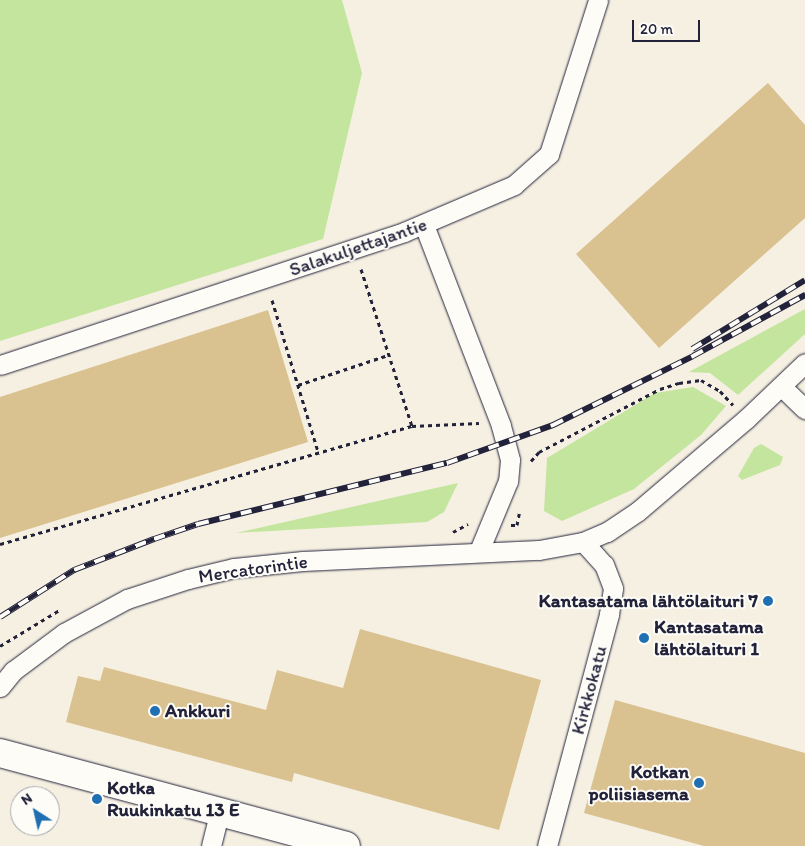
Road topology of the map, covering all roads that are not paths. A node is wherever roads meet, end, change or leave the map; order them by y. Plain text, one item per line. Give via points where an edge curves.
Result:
1 (598, 0) edge
2 (424, 225) junction
3 (805, 363) edge
4 (0, 365) edge
5 (782, 387) junction
6 (805, 409) edge
7 (583, 542) junction
8 (479, 551) junction
9 (0, 687) edge
10 (0, 753) edge
11 (220, 810) junction
12 (211, 846) edge
13 (346, 846) edge
14 (547, 846) edge

1 - 2 street, Salakuljettajantie via 549,154 514,185
2 - 4 street, Salakuljettajantie
2 - 8 street via 507,442 510,460 508,481
3 - 5 street
5 - 6 street
5 - 7 street, Mercatorintie via 638,511 607,532
7 - 8 street, Mercatorintie via 539,550
7 - 14 street, Kirkkokatu via 604,565 613,588 609,614
8 - 9 street, Mercatorintie via 303,561 234,568 188,579 128,599 64,633 13,671
10 - 11 street
11 - 12 street
11 - 13 street

